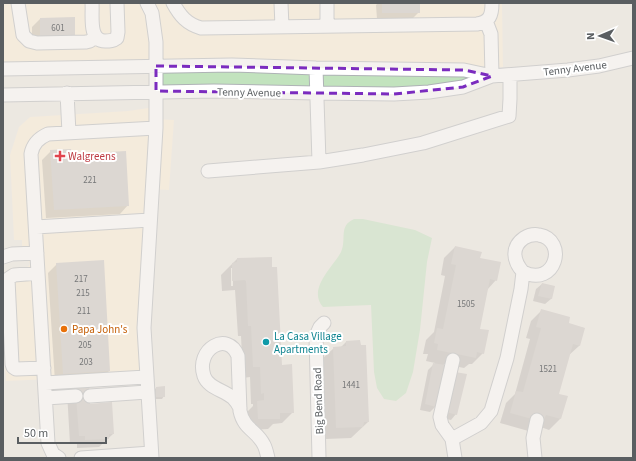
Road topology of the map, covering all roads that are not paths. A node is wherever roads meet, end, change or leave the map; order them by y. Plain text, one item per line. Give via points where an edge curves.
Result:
1 (18, 3) edge
2 (92, 3) edge
3 (117, 3) edge
4 (146, 3) edge
5 (173, 3) edge
6 (281, 3) edge
7 (327, 3) edge
8 (492, 3) edge
9 (486, 21) junction
10 (327, 26) junction
11 (282, 27) junction
12 (95, 37) junction
13 (633, 58) edge
14 (156, 66) junction
15 (316, 68) junction
16 (3, 69) edge
17 (510, 74) junction
18 (492, 76) junction
19 (156, 91) junction
20 (67, 93) junction
21 (316, 93) junction
22 (3, 94) edge
23 (156, 128) junction
24 (69, 133) junction
25 (319, 162) junction
26 (208, 171) dead end
27 (150, 220) junction
28 (36, 227) junction
29 (37, 253) junction
30 (3, 257) edge
31 (523, 272) dead end
32 (38, 273) junction
33 (324, 323) dead end
34 (453, 360) dead end
35 (44, 368) junction
36 (146, 377) junction
37 (45, 383) junction
38 (147, 392) junction
39 (76, 396) dead end
40 (90, 396) dead end
41 (46, 398) junction
42 (240, 408) junction
43 (537, 420) dead end
44 (452, 439) junction
45 (152, 456) edge
46 (59, 458) edge
47 (81, 458) edge
48 (84, 458) edge
49 (268, 458) edge
50 (320, 458) edge
51 (455, 458) edge
52 (535, 458) edge

1 - 12 street via 23,35 29,41 86,42
2 - 12 street
3 - 12 street via 117,38 113,41 103,41
4 - 14 street via 152,13 155,28
5 - 11 street via 186,21 201,28
6 - 11 street
7 - 10 street
8 - 9 street via 491,15
9 - 10 street via 473,24
9 - 18 street via 491,34
10 - 11 street
13 - 17 street, Tenny Avenue via 568,70
14 - 15 street, Tenny Avenue via 240,65
14 - 16 street, Tenny Avenue
14 - 19 street
15 - 18 street, Tenny Avenue via 464,70
15 - 21 street
17 - 18 street, Tenny Avenue
17 - 25 street via 509,116 423,143
18 - 21 street, Tenny Avenue via 463,87 429,92
19 - 20 street, Tenny Avenue
19 - 21 street, Tenny Avenue
19 - 23 street
20 - 22 street, Tenny Avenue
20 - 24 street
21 - 25 street
23 - 24 street
23 - 27 street
24 - 28 street via 41,137 32,149
25 - 26 street
27 - 28 street
27 - 36 street via 144,328
28 - 29 street
29 - 30 street
29 - 32 street
31 - 44 street via 506,358 491,411 481,423
32 - 35 street
32 - 35 street via 14,275 8,279 12,364 16,369
33 - 50 street, Big Bend Road via 316,336
34 - 44 street via 440,417 442,425
35 - 37 street
36 - 37 street
36 - 38 street
37 - 41 street
38 - 40 street
38 - 45 street
39 - 41 street
41 - 46 street via 48,443 53,454
42 - 42 street via 238,356 233,348 227,345 211,346 205,355 204,375 209,383 233,398
42 - 49 street via 242,420 262,442
43 - 52 street via 533,438
44 - 51 street
45 - 48 street
47 - 48 street

